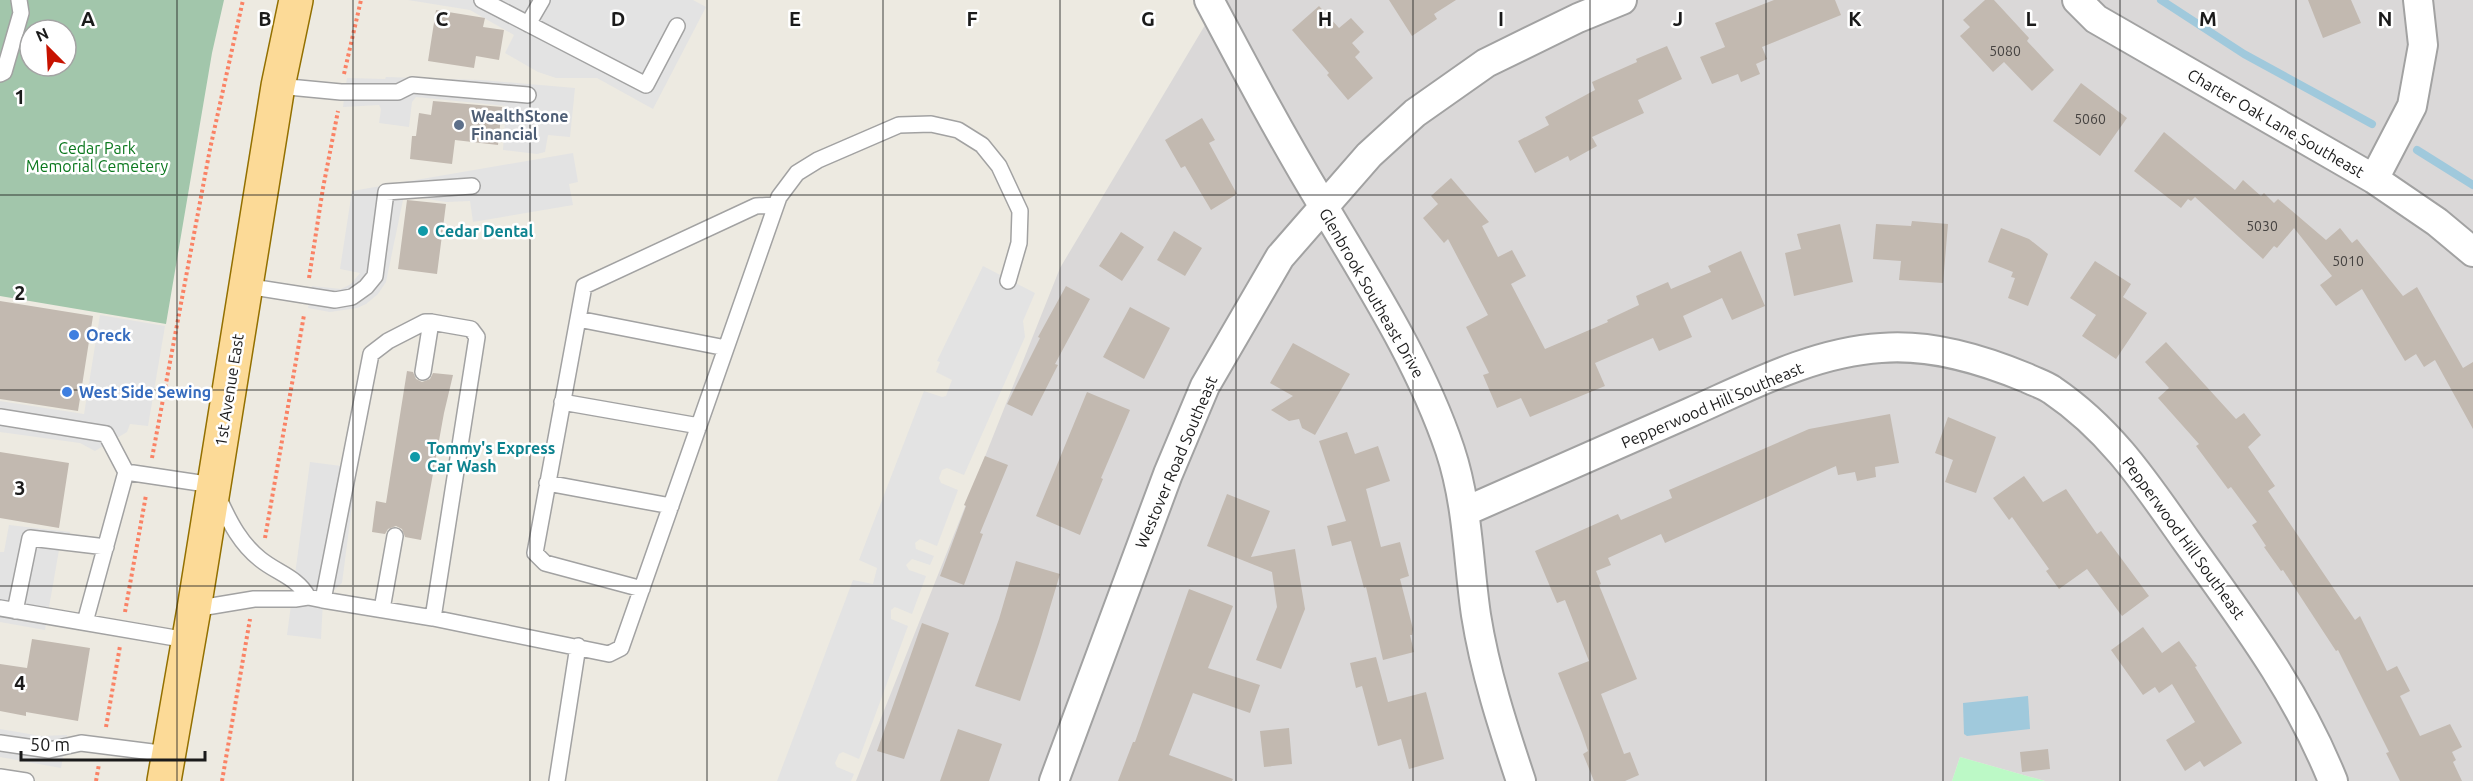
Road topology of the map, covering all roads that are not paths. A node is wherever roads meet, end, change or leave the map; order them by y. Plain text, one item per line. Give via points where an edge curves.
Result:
1 (19, 0) edge
2 (296, 0) edge
3 (483, 0) edge
4 (542, 0) edge
5 (1209, 0) edge
6 (1622, 0) edge
7 (2077, 0) edge
8 (2418, 0) edge
9 (528, 24) junction
10 (677, 26) dead end
11 (0, 74) edge
12 (278, 86) junction
13 (528, 95) dead end
14 (2374, 179) junction
15 (472, 186) dead end
16 (776, 205) junction
17 (1323, 206) junction
18 (2473, 252) edge
19 (1008, 281) dead end
20 (246, 286) junction
21 (578, 319) junction
22 (431, 322) junction
23 (726, 348) junction
24 (423, 372) dead end
25 (562, 402) junction
26 (0, 417) edge
27 (699, 426) junction
28 (126, 472) junction
29 (547, 483) junction
30 (212, 491) junction
31 (671, 506) junction
32 (1466, 510) junction
33 (395, 536) dead end
34 (106, 547) junction
35 (642, 589) junction
36 (316, 598) junction
37 (382, 609) junction
38 (8, 610) edge
39 (433, 618) junction
40 (85, 622) junction
41 (191, 624) junction
42 (578, 646) junction
43 (0, 743) edge
44 (166, 768) edge
45 (0, 777) edge
46 (26, 781) edge
47 (557, 781) edge
48 (1054, 781) edge
49 (1521, 781) edge
50 (2333, 781) edge

1 - 11 lane via 21,13 4,72
2 - 12 main road, 1st Avenue East
3 - 9 lane
4 - 9 lane
5 - 17 street, Glenbrook Southeast Drive
6 - 17 street, Westover Road Southeast via 1486,63 1415,113
7 - 14 street, Charter Oak Lane Southeast via 2097,19
8 - 14 street via 2422,45 2412,106
9 - 10 lane via 646,85
12 - 13 lane via 398,92 412,85
12 - 20 main road, 1st Avenue East
14 - 18 street, Charter Oak Lane Southeast
15 - 20 lane via 386,192 375,276 352,297 334,300
16 - 19 lane via 796,173 899,125 931,124 958,130 982,146 999,166 1020,211 1019,243
16 - 21 lane via 756,206 584,286
16 - 23 lane
17 - 32 street, Glenbrook Southeast Drive via 1398,332 1427,390 1451,451
17 - 48 street, Westover Road Southeast via 1280,257 1205,386 1167,474
20 - 30 main road, 1st Avenue East
21 - 23 lane
21 - 25 lane
22 - 24 lane
22 - 36 lane via 388,341 371,354
22 - 39 lane via 471,329 477,337
23 - 27 lane
25 - 27 lane
25 - 29 lane
26 - 28 lane via 106,434
27 - 31 lane
28 - 30 lane
28 - 34 lane
29 - 31 lane
29 - 35 lane via 535,553 544,563
30 - 36 lane via 233,528 261,560
30 - 41 main road, 1st Avenue East
31 - 35 lane
32 - 49 street, Glenbrook Southeast Drive via 1476,615 1493,693
32 - 50 street, Pepperwood Hill Southeast via 1776,375 1832,357 1881,348 1946,351 1998,366 2050,388 2088,418 2130,460 2291,692 2317,740
33 - 37 lane
34 - 38 lane via 30,538
34 - 40 lane
35 - 42 lane via 621,648 609,654
36 - 37 lane
36 - 41 lane via 254,599
37 - 39 lane
38 - 40 lane
39 - 42 lane
40 - 41 lane via 123,628
41 - 44 main road, 1st Avenue East
42 - 47 lane
43 - 44 lane via 49,750 81,743 102,746
45 - 46 lane

